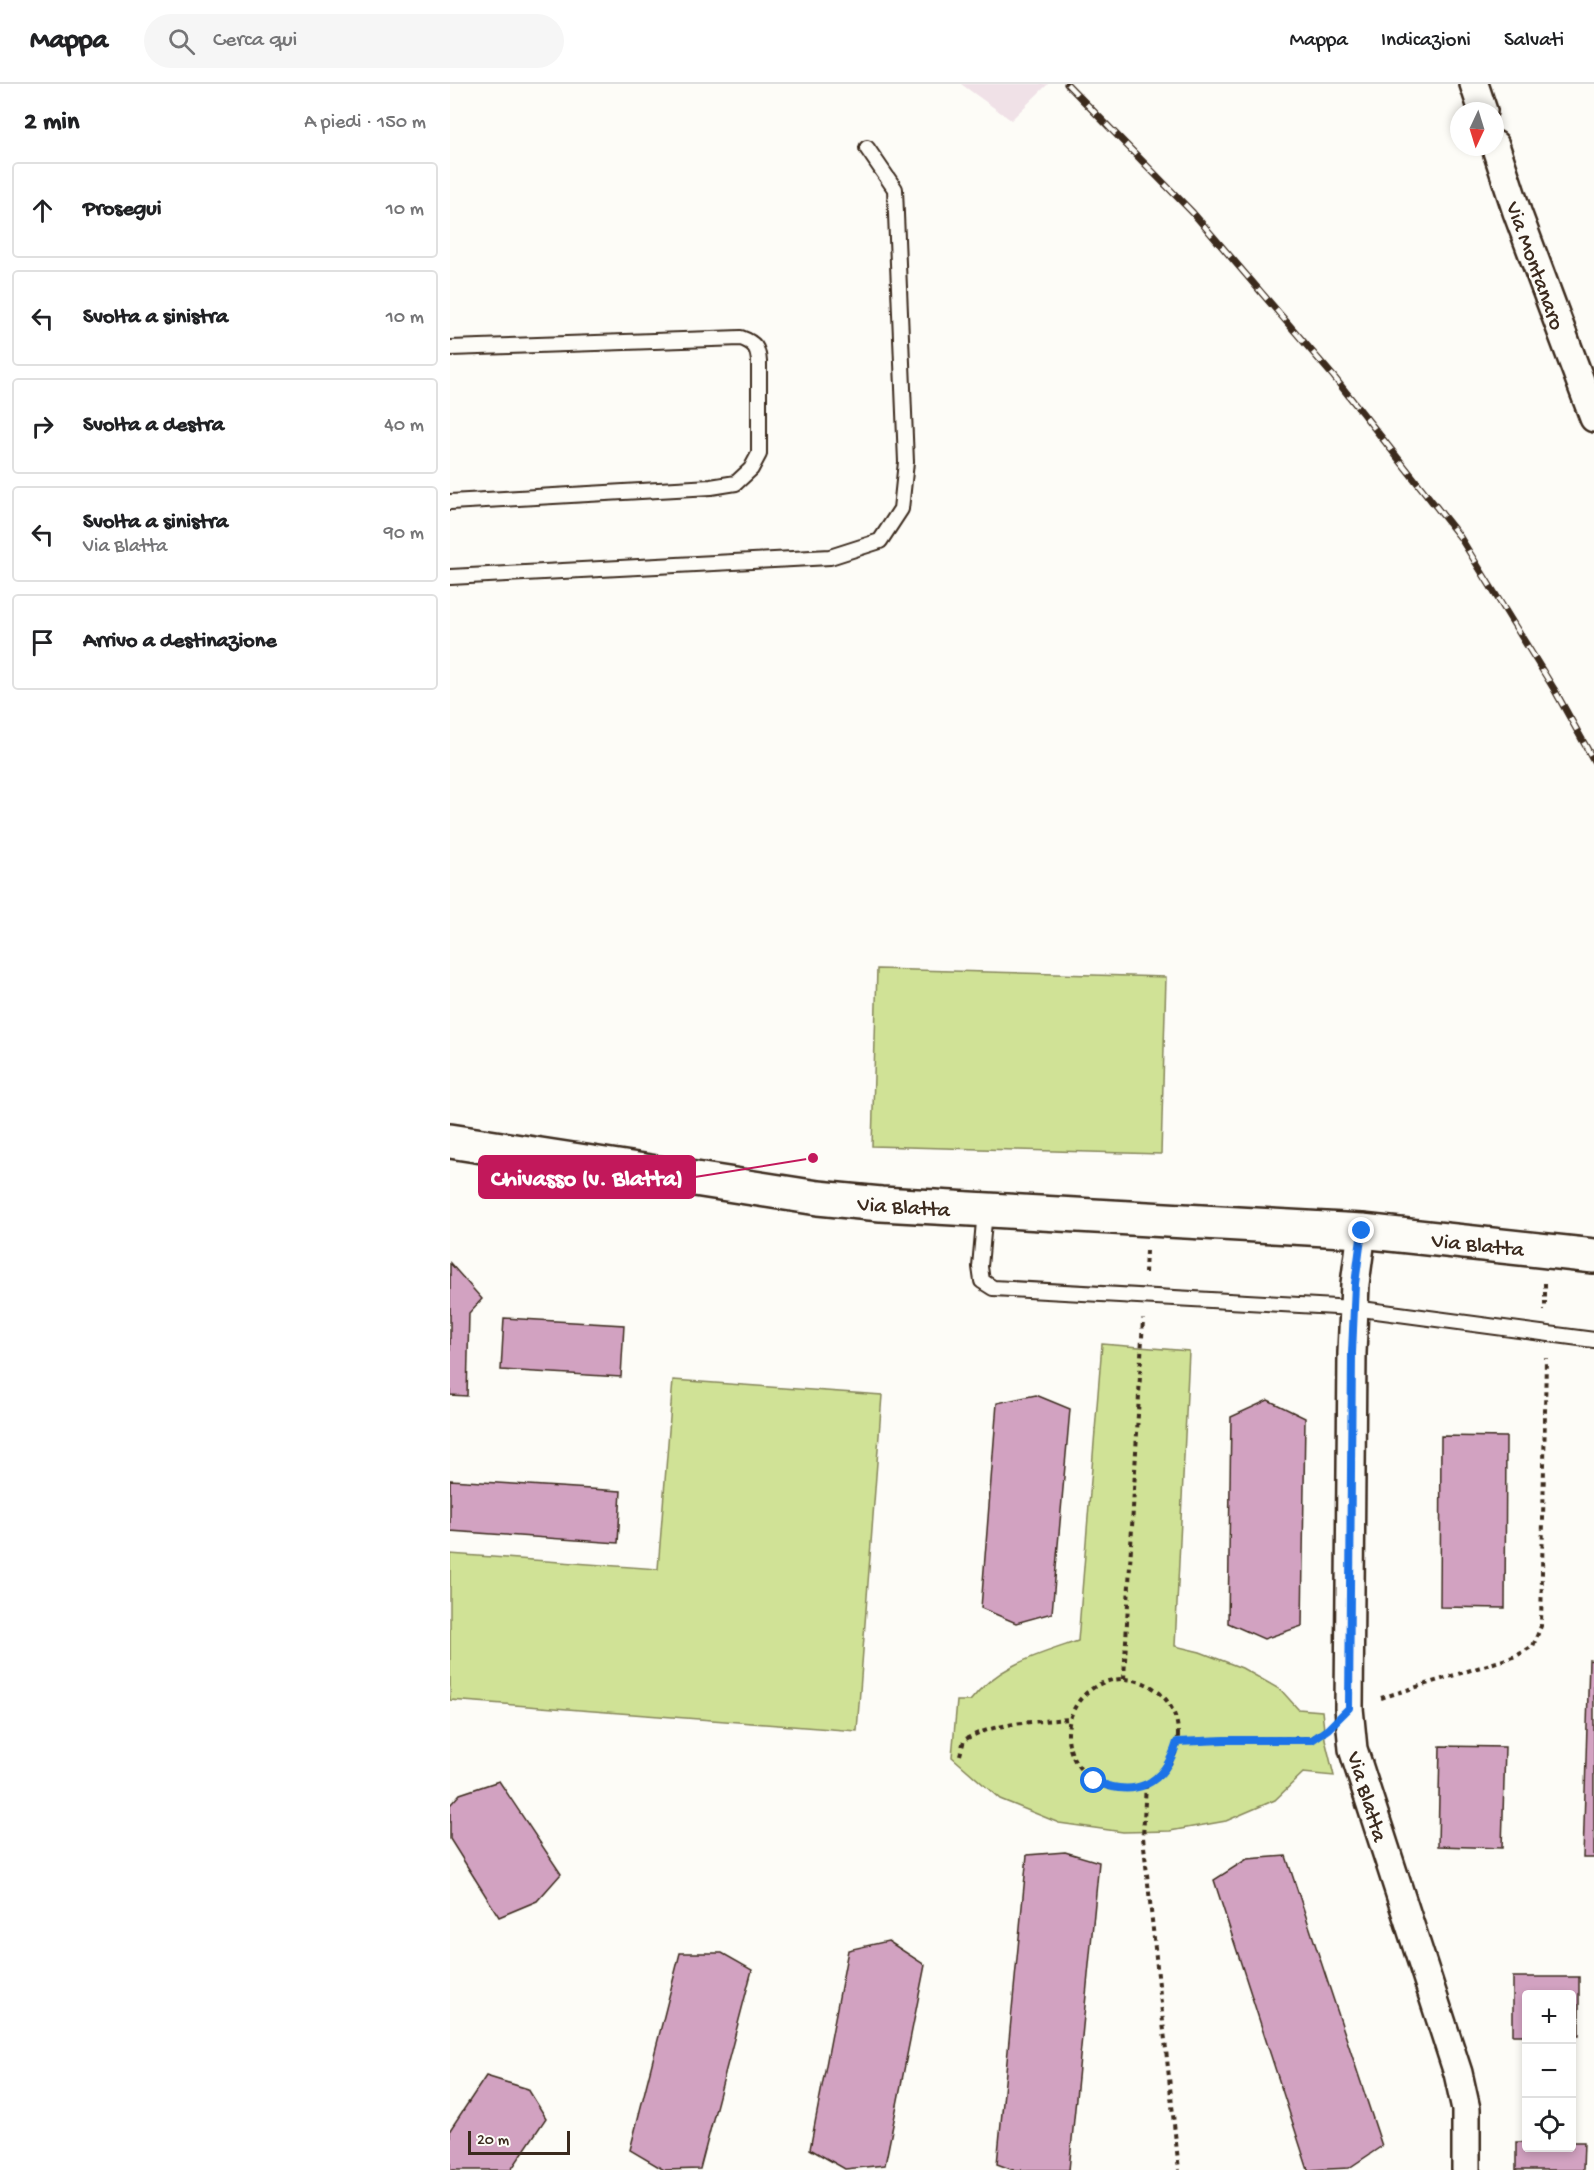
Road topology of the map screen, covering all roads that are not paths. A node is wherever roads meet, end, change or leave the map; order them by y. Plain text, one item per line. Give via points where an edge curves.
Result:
1 (1474, 84) edge
2 (1481, 102) edge
3 (867, 148) dead end
4 (1499, 156) edge
5 (450, 348) edge
6 (1594, 418) edge
7 (450, 502) edge
8 (450, 577) edge
9 (450, 1141) edge
10 (985, 1210) junction
11 (1362, 1231) junction
12 (1594, 1256) edge
13 (1354, 1308) junction
14 (1594, 1340) edge
15 (1466, 2170) edge

1 - 2 street
3 - 8 lane via 895,189 906,462 902,509 880,541 830,557
4 - 6 street, Via Montanaro
5 - 7 lane via 741,338 758,349 759,362 759,454 752,469 736,483
9 - 10 street, Via Blatta via 818,1198
10 - 11 street, Via Blatta
10 - 13 lane via 980,1267 982,1281 993,1288
11 - 12 street, Via Blatta
11 - 13 street, Via Blatta
13 - 14 lane
13 - 15 street, Via Blatta via 1349,1708 1353,1749 1458,2073 1466,2109

